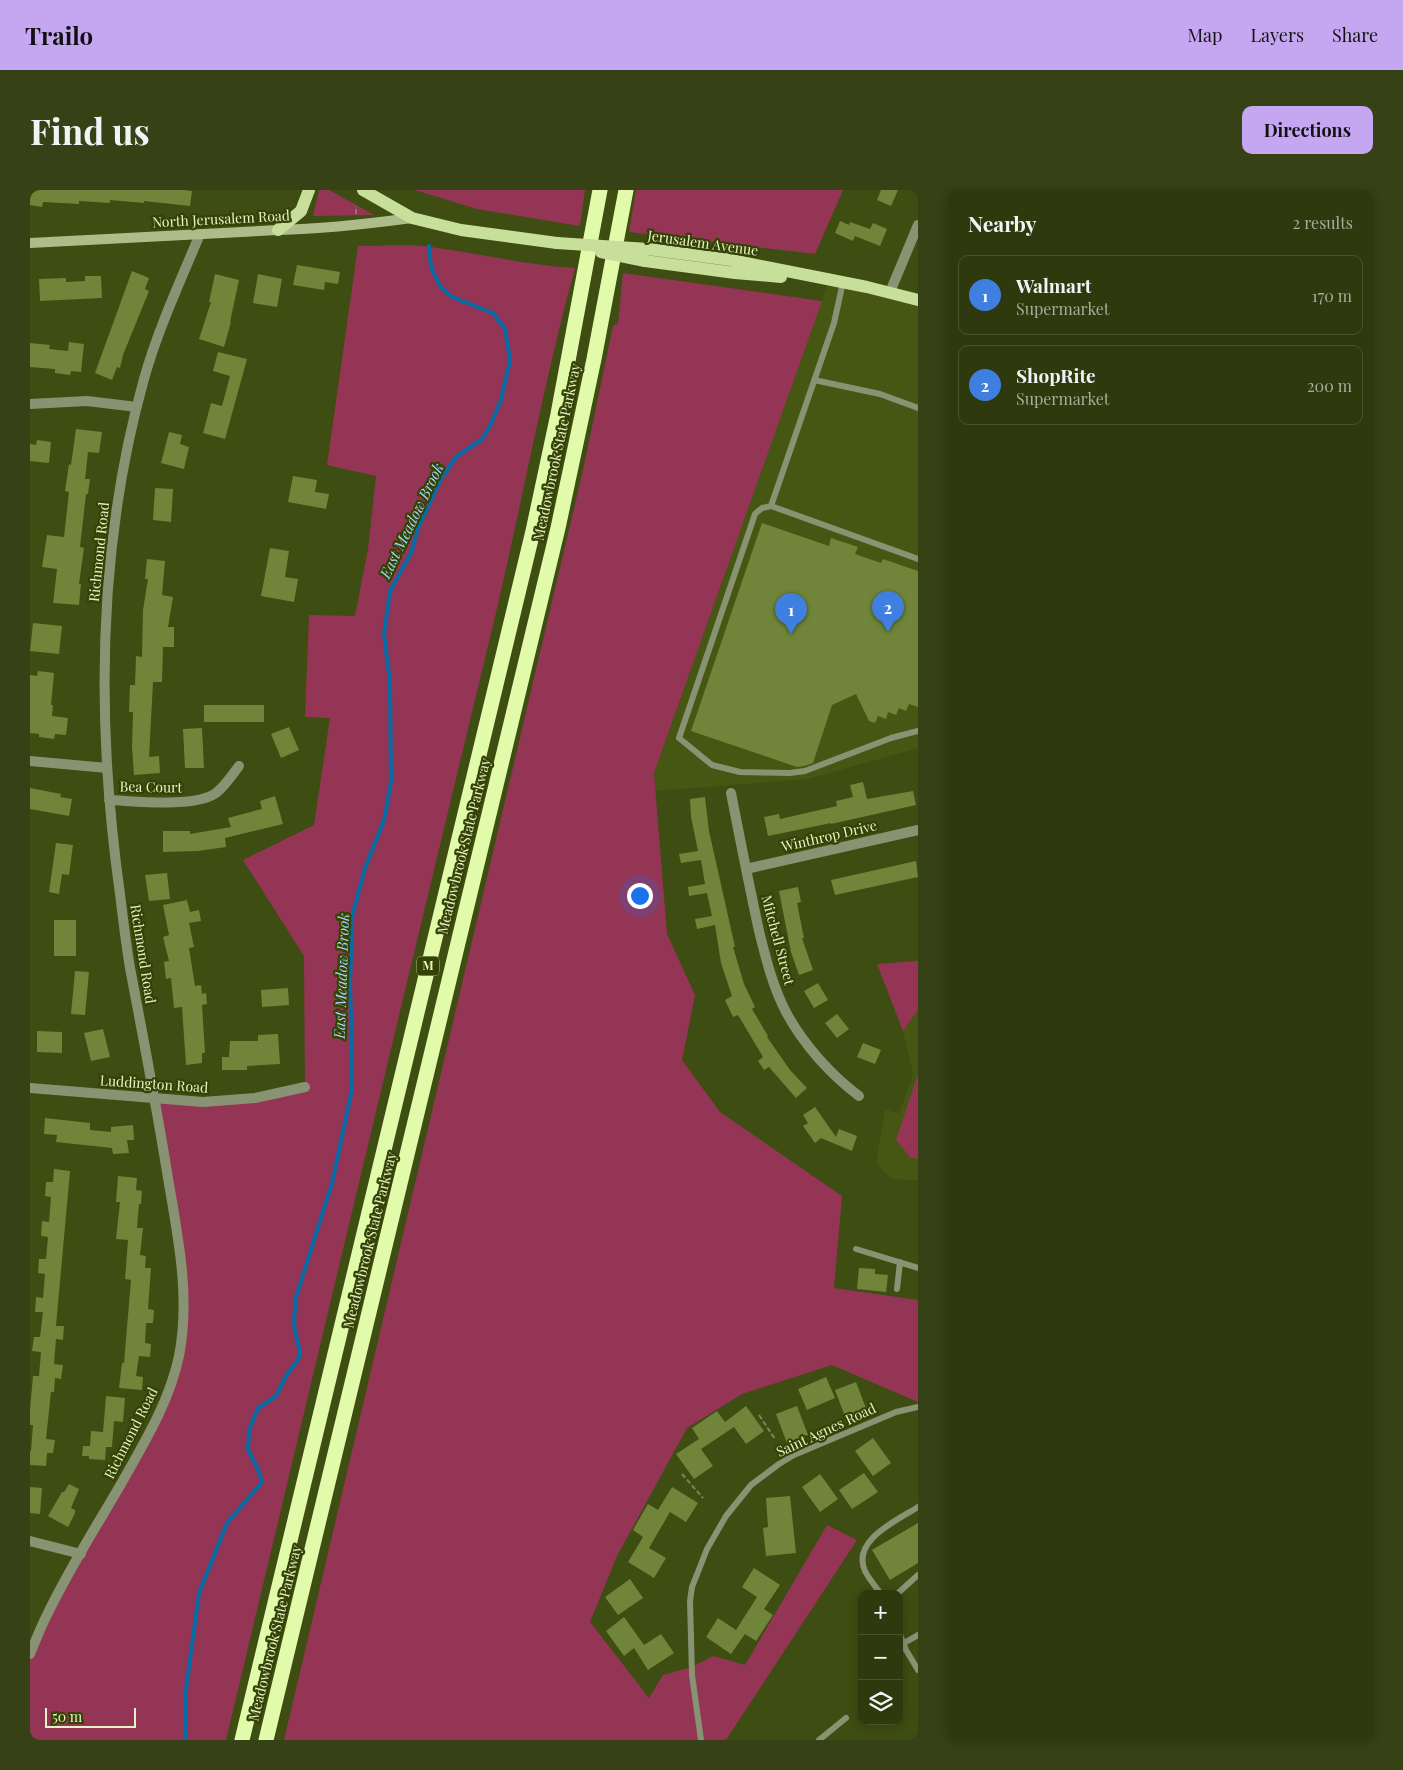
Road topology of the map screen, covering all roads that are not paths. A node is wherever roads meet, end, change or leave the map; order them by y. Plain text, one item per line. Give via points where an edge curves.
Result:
1 (309, 190) edge
2 (363, 190) edge
3 (600, 190) edge
4 (626, 190) edge
5 (412, 218) junction
6 (918, 225) edge
7 (278, 230) junction
8 (200, 234) junction
9 (30, 243) edge
10 (843, 282) junction
11 (890, 292) junction
12 (918, 300) edge
13 (814, 380) junction
14 (30, 404) edge
15 (137, 407) junction
16 (918, 408) edge
17 (771, 506) junction
18 (918, 559) edge
19 (918, 731) edge
20 (30, 761) edge
21 (239, 766) dead end
22 (107, 768) junction
23 (731, 793) dead end
24 (109, 800) junction
25 (918, 830) edge
26 (746, 869) junction
27 (305, 1087) dead end
28 (30, 1088) edge
29 (859, 1096) dead end
30 (155, 1099) junction
31 (856, 1250) dead end
32 (900, 1262) junction
33 (918, 1268) edge
34 (897, 1289) dead end
35 (918, 1407) edge
36 (918, 1507) edge
37 (30, 1541) edge
38 (80, 1554) junction
39 (918, 1576) edge
40 (877, 1590) edge
41 (902, 1590) edge
42 (900, 1635) edge
43 (918, 1635) edge
44 (904, 1643) junction
45 (30, 1654) edge
46 (918, 1670) edge
47 (846, 1718) dead end
48 (242, 1740) edge
49 (266, 1740) edge
50 (701, 1740) edge
51 (819, 1740) edge

1 - 7 main road via 301,211
2 - 5 main road, Jerusalem Avenue
3 - 48 highway, Meadowbrook State Parkway / M via 558,414 532,531
4 - 49 highway, Meadowbrook State Parkway / M via 558,528
5 - 7 main road, North Jerusalem Road via 357,226
5 - 10 main road, Jerusalem Avenue, bridge via 461,230 646,255 731,260
6 - 11 street
7 - 8 main road, North Jerusalem Road
8 - 9 main road, North Jerusalem Road
8 - 15 street, Richmond Road via 161,328
10 - 11 main road, Jerusalem Avenue
10 - 13 lane via 834,323
11 - 12 main road, Jerusalem Avenue
13 - 16 lane via 880,394
13 - 17 lane
14 - 15 street via 87,401
15 - 22 street, Richmond Road via 113,533 106,605 103,697
17 - 18 lane
17 - 19 lane via 755,514 679,738 712,766 740,772 790,773 805,771 890,738
20 - 22 street
21 - 24 street, Bea Court via 214,795 198,800
22 - 24 street, Richmond Road
23 - 26 street, Mitchell Street
24 - 30 street, Richmond Road via 128,958
25 - 26 street, Winthrop Drive
26 - 29 street, Mitchell Street via 768,966 787,1014 813,1051
27 - 30 street, Luddington Road via 255,1098 203,1102
28 - 30 street, Luddington Road
30 - 38 street, Richmond Road via 183,1266 184,1310 179,1355 169,1392 154,1425
31 - 32 lane
32 - 33 lane
32 - 34 lane
35 - 50 lane, Saint Agnes Road via 896,1412 794,1455 751,1485 726,1516 707,1549 690,1601 692,1675
36 - 40 lane via 870,1538 864,1549 864,1570
37 - 38 street
38 - 45 street, Richmond Road via 48,1612
39 - 41 lane
42 - 44 lane
43 - 44 lane
44 - 46 lane
47 - 51 lane

